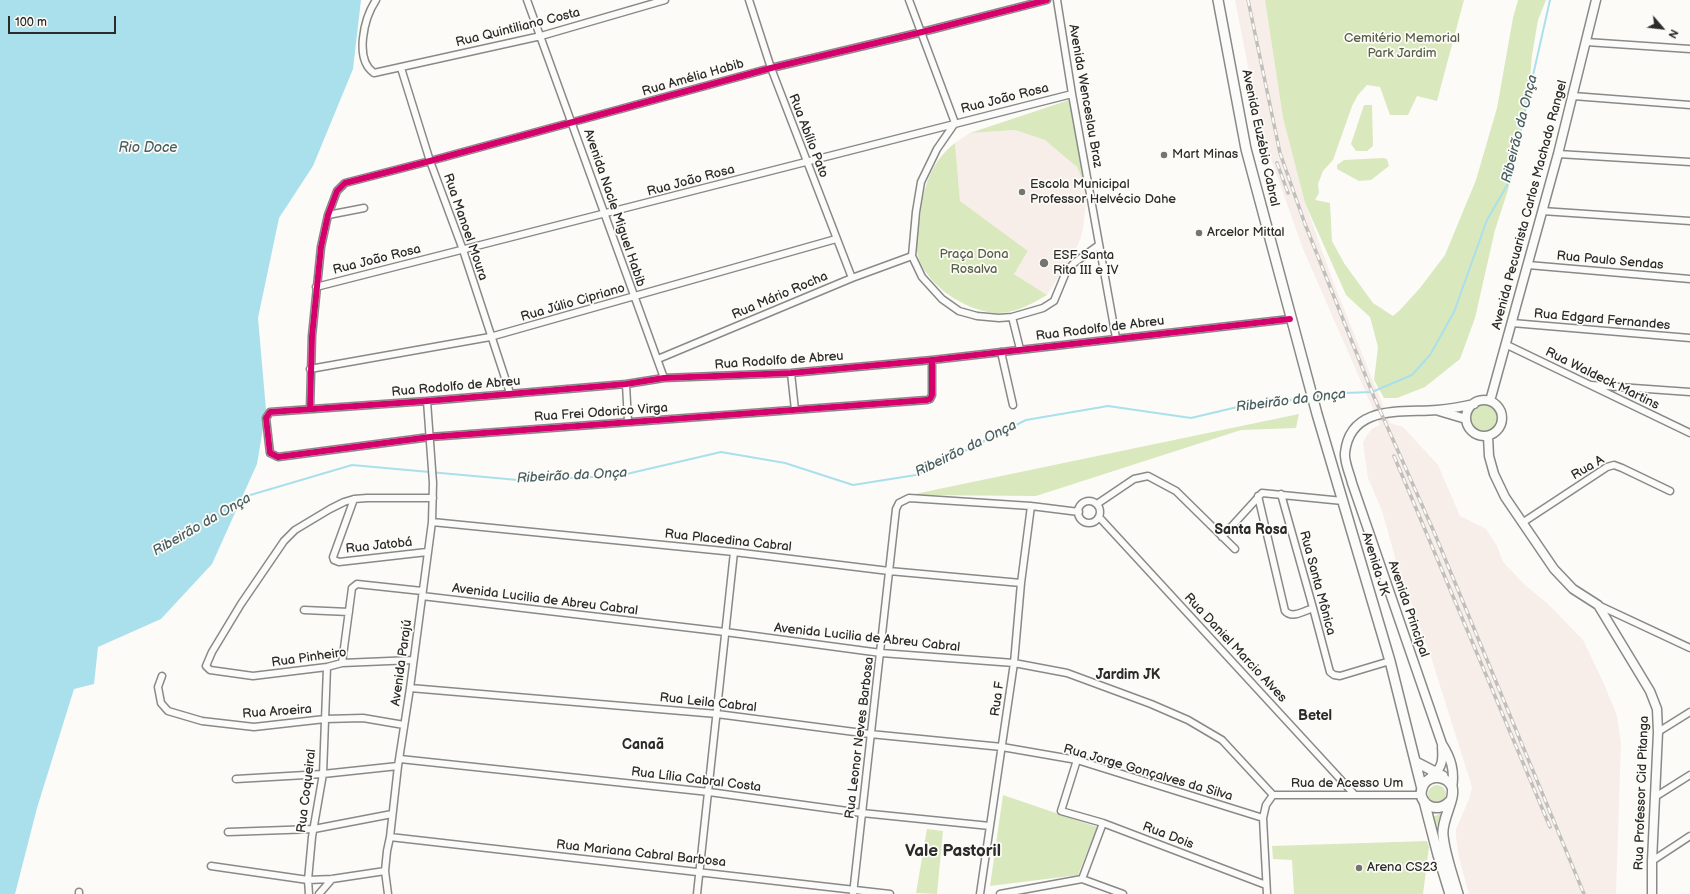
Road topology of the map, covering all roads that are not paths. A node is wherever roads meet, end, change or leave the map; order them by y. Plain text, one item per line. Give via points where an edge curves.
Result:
1 (376, 0) edge
2 (527, 0) edge
3 (665, 0) edge
4 (749, 0) edge
5 (909, 0) edge
6 (1048, 0) edge
7 (1057, 0) edge
8 (1218, 0) edge
9 (1596, 0) edge
10 (922, 32) junction
11 (541, 36) junction
12 (1586, 42) junction
13 (1690, 49) edge
14 (401, 68) junction
15 (771, 68) junction
16 (1072, 94) junction
17 (1573, 96) junction
18 (1690, 106) edge
19 (572, 123) junction
20 (955, 123) junction
21 (1558, 154) junction
22 (430, 161) junction
23 (806, 162) junction
24 (1690, 162) edge
25 (364, 208) dead end
26 (1542, 211) junction
27 (605, 214) junction
28 (328, 215) junction
29 (1690, 221) edge
30 (836, 239) junction
31 (1099, 245) junction
32 (463, 250) junction
33 (912, 256) junction
34 (1528, 265) junction
35 (852, 278) junction
36 (1690, 279) edge
37 (316, 287) junction
38 (634, 297) junction
39 (1012, 316) junction
40 (1290, 319) junction
41 (1512, 324) junction
42 (490, 337) junction
43 (1116, 338) junction
44 (1690, 338) edge
45 (1505, 344) junction
46 (1020, 350) junction
47 (1001, 352) junction
48 (658, 359) junction
49 (932, 360) junction
50 (310, 369) junction
51 (791, 373) junction
52 (1306, 374) joint
53 (664, 378) junction
54 (626, 384) junction
55 (1587, 385) junction
56 (1690, 392) edge
57 (510, 393) junction
58 (427, 401) junction
59 (1490, 401) junction
60 (1474, 404) junction
61 (1013, 405) dead end
62 (310, 409) junction
63 (795, 410) junction
64 (1436, 410) junction
65 (1466, 419) junction
66 (628, 422) junction
67 (1690, 434) edge
68 (1488, 436) junction
69 (430, 437) junction
70 (274, 455) joint
71 (1670, 491) dead end
72 (1281, 494) junction
73 (1258, 496) junction
74 (433, 498) junction
75 (354, 500) junction
76 (1343, 501) junction
77 (1097, 504) junction
78 (1031, 506) junction
79 (1079, 512) junction
80 (1099, 517) junction
81 (432, 522) junction
82 (1522, 523) junction
83 (1222, 536) junction
84 (1235, 549) dead end
85 (427, 552) junction
86 (734, 552) junction
87 (889, 571) junction
88 (1021, 583) junction
89 (422, 594) junction
90 (1598, 605) junction
91 (1314, 608) junction
92 (304, 610) dead end
93 (349, 612) junction
94 (725, 632) junction
95 (1690, 648) edge
96 (881, 653) junction
97 (414, 660) junction
98 (1390, 661) junction
99 (342, 663) junction
100 (1014, 663) junction
101 (327, 667) junction
102 (162, 676) dead end
103 (410, 688) junction
104 (1690, 712) edge
105 (717, 714) junction
106 (325, 719) junction
107 (404, 725) junction
108 (1658, 732) junction
109 (870, 734) junction
110 (1442, 744) junction
111 (1002, 747) junction
112 (400, 759) junction
113 (1077, 760) junction
114 (1416, 762) junction
115 (398, 766) junction
116 (1436, 772) junction
117 (323, 774) junction
118 (1690, 775) edge
119 (236, 779) dead end
120 (1427, 781) junction
121 (1449, 784) junction
122 (709, 792) junction
123 (1354, 794) junction
124 (1273, 795) junction
125 (1423, 795) junction
126 (1655, 797) junction
127 (1450, 801) junction
128 (862, 813) junction
129 (392, 814) junction
130 (1263, 818) junction
131 (1103, 823) junction
132 (990, 826) junction
133 (314, 829) junction
134 (228, 832) dead end
135 (1690, 836) edge
136 (390, 837) junction
137 (1652, 860) junction
138 (210, 866) dead end
139 (385, 871) junction
140 (699, 871) junction
141 (332, 879) junction
142 (1082, 879) junction
143 (308, 880) junction
144 (1266, 885) junction
145 (854, 892) edge
146 (309, 894) edge
147 (319, 894) edge
148 (388, 894) edge
149 (697, 894) edge
150 (890, 894) edge
151 (980, 894) edge
152 (1000, 894) edge
153 (1123, 894) edge
154 (1267, 894) edge
155 (1450, 894) edge
156 (1458, 894) edge
157 (1652, 894) edge

1 - 14 street, Rua Quintiliano Costa via 362,40 364,57 369,69 374,73
2 - 11 street, Avenida Nacle Miguel Habib
3 - 11 street, Rua Quintiliano Costa
4 - 15 street, Rua Abílio Pato
5 - 10 street
6 - 10 street, Rua Amélia Habib
7 - 16 street, Avenida Wenceslau Braz
8 - 40 main road, Avenida Euzébio Cabral via 1246,149
9 - 12 street, Avenida Pecuarista Carlos Machado Rangel
10 - 15 street, Rua Amélia Habib
10 - 20 street
11 - 14 street, Rua Quintiliano Costa
11 - 19 street, Avenida Nacle Miguel Habib
12 - 13 street
12 - 17 street, Avenida Pecuarista Carlos Machado Rangel
14 - 22 street, Rua Manoel Moura
15 - 19 street, Rua Amélia Habib
15 - 23 street, Rua Abílio Pato
16 - 20 street, Rua João Rosa
16 - 31 street, Avenida Wenceslau Braz
17 - 18 street
17 - 21 street, Avenida Pecuarista Carlos Machado Rangel
19 - 22 street, Rua Amélia Habib
19 - 27 street, Avenida Nacle Miguel Habib
20 - 23 street, Rua João Rosa
20 - 33 street via 938,149 922,182
21 - 24 street
21 - 26 street, Avenida Pecuarista Carlos Machado Rangel
22 - 28 street, Rua Amélia Habib via 345,183 337,191
22 - 32 street, Rua Manoel Moura
23 - 27 street, Rua João Rosa
23 - 30 street, Rua Abílio Pato
25 - 28 street
26 - 29 street
26 - 34 street, Avenida Pecuarista Carlos Machado Rangel
27 - 32 street, Rua João Rosa
27 - 38 street, Avenida Nacle Miguel Habib
28 - 37 street
30 - 35 street, Rua Abílio Pato
30 - 38 street, Rua Júlio Cipriano
31 - 39 street via 1066,272 1054,301 1043,308
31 - 43 street, Avenida Wenceslau Braz
32 - 37 street, Rua João Rosa
32 - 42 street, Rua Manoel Moura
33 - 35 street, Rua Mário Rocha
33 - 39 street via 922,277 942,299 959,311 999,318
34 - 36 street, Rua Paulo Sendas
34 - 41 street, Avenida Pecuarista Carlos Machado Rangel
35 - 48 street, Rua Mário Rocha
37 - 50 street
38 - 42 street, Rua Júlio Cipriano
38 - 48 street, Avenida Nacle Miguel Habib
39 - 46 street
40 - 43 street, Rua Rodolfo de Abreu
40 - 52 main road, Avenida Euzébio Cabral
41 - 44 street, Rua Edgard Fernandes
41 - 45 street, Avenida Pecuarista Carlos Machado Rangel
42 - 50 street, Rua Júlio Cipriano
42 - 57 street, Rua Manoel Moura
43 - 46 street, Rua Rodolfo de Abreu
45 - 55 street, Rua Waldeck Martins
45 - 59 street, Avenida Pecuarista Carlos Machado Rangel
46 - 47 street, Rua Rodolfo de Abreu
47 - 49 street, Rua Rodolfo de Abreu
47 - 61 street
48 - 53 street, Avenida Nacle Miguel Habib
49 - 51 street, Rua Rodolfo de Abreu
49 - 63 street, Rua Frei Odorico Virga via 932,395 927,400
50 - 62 street
51 - 53 street, Rua Rodolfo de Abreu
51 - 63 street
52 - 76 main road, Avenida JK
53 - 54 street, Rua Rodolfo de Abreu
54 - 57 street, Rua Rodolfo de Abreu
54 - 66 street
55 - 56 street
55 - 67 street, Rua Waldeck Martins
57 - 58 street, Rua Rodolfo de Abreu
58 - 62 street, Rua Rodolfo de Abreu
58 - 69 street, Avenida Parajú
59 - 60 street via 1479,401
59 - 68 street via 1499,408 1503,419 1498,430
60 - 64 street, Avenida Principal
60 - 65 street
62 - 70 street, Rua Rodolfo de Abreu via 268,414 266,418 270,453
63 - 66 street, Rua Frei Odorico Virga
64 - 65 street, Avenida Principal
64 - 110 street, Avenida Principal via 1396,411 1365,419 1353,430 1344,455
65 - 68 street via 1473,433
66 - 69 street, Rua Frei Odorico Virga
68 - 82 street, Rua Professor Cid Pitanga via 1489,456 1494,474
69 - 70 street, Rua Frei Odorico Virga via 278,457
69 - 74 street, Avenida Parajú
71 - 82 street, Rua A via 1614,465 1607,467
72 - 73 street via 1262,493
72 - 76 street
72 - 91 street, Rua Santa Mônica
73 - 83 street
73 - 91 street via 1285,610 1293,615
74 - 75 street
74 - 81 street, Avenida Parajú
75 - 85 street, Rua Jatobá via 334,560 339,562
75 - 101 street, Rua Pinheiro via 330,509 295,530 284,541 241,604 206,664 208,669 252,676
76 - 98 main road, Avenida JK
77 - 79 street via 1084,503
77 - 80 street
77 - 83 street via 1134,479 1148,476 1176,491
78 - 79 street
78 - 87 street, Rua Leonor Neves Barbosa via 903,499 896,509
78 - 88 street, Rua F
79 - 80 street via 1081,519 1087,522 1094,522
80 - 123 street, Rua Daniel Marcio Alves
81 - 85 street, Avenida Parajú
81 - 86 street, Rua Placedina Cabral
82 - 90 street, Rua Professor Cid Pitanga via 1554,569 1573,589
83 - 84 street
85 - 89 street, Avenida Parajú
86 - 87 street, Rua Placedina Cabral
86 - 94 street
87 - 88 street, Rua Placedina Cabral
87 - 96 street, Rua Leonor Neves Barbosa
88 - 100 street, Rua F
89 - 93 street, Avenida Lucilia de Abreu Cabral via 357,584 352,588
89 - 94 street, Avenida Lucilia de Abreu Cabral
89 - 97 street, Avenida Parajú
90 - 95 street
90 - 108 street, Rua Professor Cid Pitanga via 1650,691 1657,709
91 - 98 street, Rua Santa Mônica via 1330,672 1334,675 1340,676
92 - 93 street
93 - 99 street
94 - 96 street, Avenida Lucilia de Abreu Cabral
94 - 105 street
96 - 100 street, Avenida Lucilia de Abreu Cabral
96 - 109 street, Rua Leonor Neves Barbosa
97 - 99 street, Rua Pinheiro
97 - 103 street, Avenida Parajú
98 - 114 main road, Avenida JK
99 - 101 street, Rua Pinheiro
100 - 111 street, Rua F
100 - 124 street, Avenida Lucilia de Abreu Cabral via 1068,673 1188,720 1222,740
101 - 106 street, Rua Coqueiral
102 - 106 street, Rua Aroeira via 158,687 164,707 168,711 202,721 254,727
103 - 105 street, Rua Leila Cabral
103 - 107 street, Avenida Parajú
104 - 108 street
105 - 109 street, Rua Leila Cabral
105 - 122 street
106 - 107 street, Rua Aroeira via 363,718
106 - 117 street, Rua Coqueiral
107 - 112 street, Avenida Parajú
108 - 126 street, Rua Professor Cid Pitanga
109 - 111 street, Rua Leila Cabral
109 - 128 street, Rua Leonor Neves Barbosa
110 - 116 street, Avenida Principal via 1442,762
110 - 121 street, Avenida Principal via 1453,767 1453,778
111 - 113 street, Rua Jorge Gonçalves da Silva
111 - 132 street, Rua F
112 - 115 street, Avenida Parajú
112 - 122 street, Rua Lília Cabral Costa
113 - 130 street, Rua Jorge Gonçalves da Silva
113 - 131 street, Rua Dois via 1061,811
114 - 116 main road
114 - 125 main road, Avenida JK
115 - 117 street
115 - 129 street, Avenida Parajú
116 - 120 street, Avenida Principal
116 - 121 main road
117 - 119 street
117 - 133 street, Rua Coqueiral
118 - 126 street
120 - 121 main road via 1437,777
120 - 125 main road
121 - 127 main road via 1452,797
122 - 128 street, Rua Lília Cabral Costa
122 - 140 street
123 - 124 street, Rua de Acesso Um
123 - 125 street, Rua de Acesso Um
124 - 130 street via 1266,805
125 - 127 main road via 1429,806 1436,808 1442,808
125 - 155 main road, Avenida JK
126 - 137 street, Rua Professor Cid Pitanga
127 - 156 main road via 1443,834
128 - 132 street, Rua Lília Cabral Costa
128 - 145 street, Rua Leonor Neves Barbosa
129 - 133 street
129 - 136 street, Avenida Parajú
130 - 144 street
131 - 142 street
131 - 144 street, Rua Dois
132 - 151 street, Rua F
133 - 134 street
133 - 143 street, Rua Coqueiral
135 - 137 street
136 - 139 street, Avenida Parajú
136 - 140 street, Rua Mariana Cabral Barbosa
137 - 157 street, Rua Professor Cid Pitanga
138 - 143 street
139 - 141 street
139 - 148 street, Avenida Parajú
140 - 145 street, Rua Mariana Cabral Barbosa
140 - 149 street
141 - 143 street
141 - 147 street
142 - 152 street
142 - 153 street
143 - 146 street, Rua Coqueiral
144 - 154 street
145 - 150 street, Rua Mariana Cabral Barbosa

